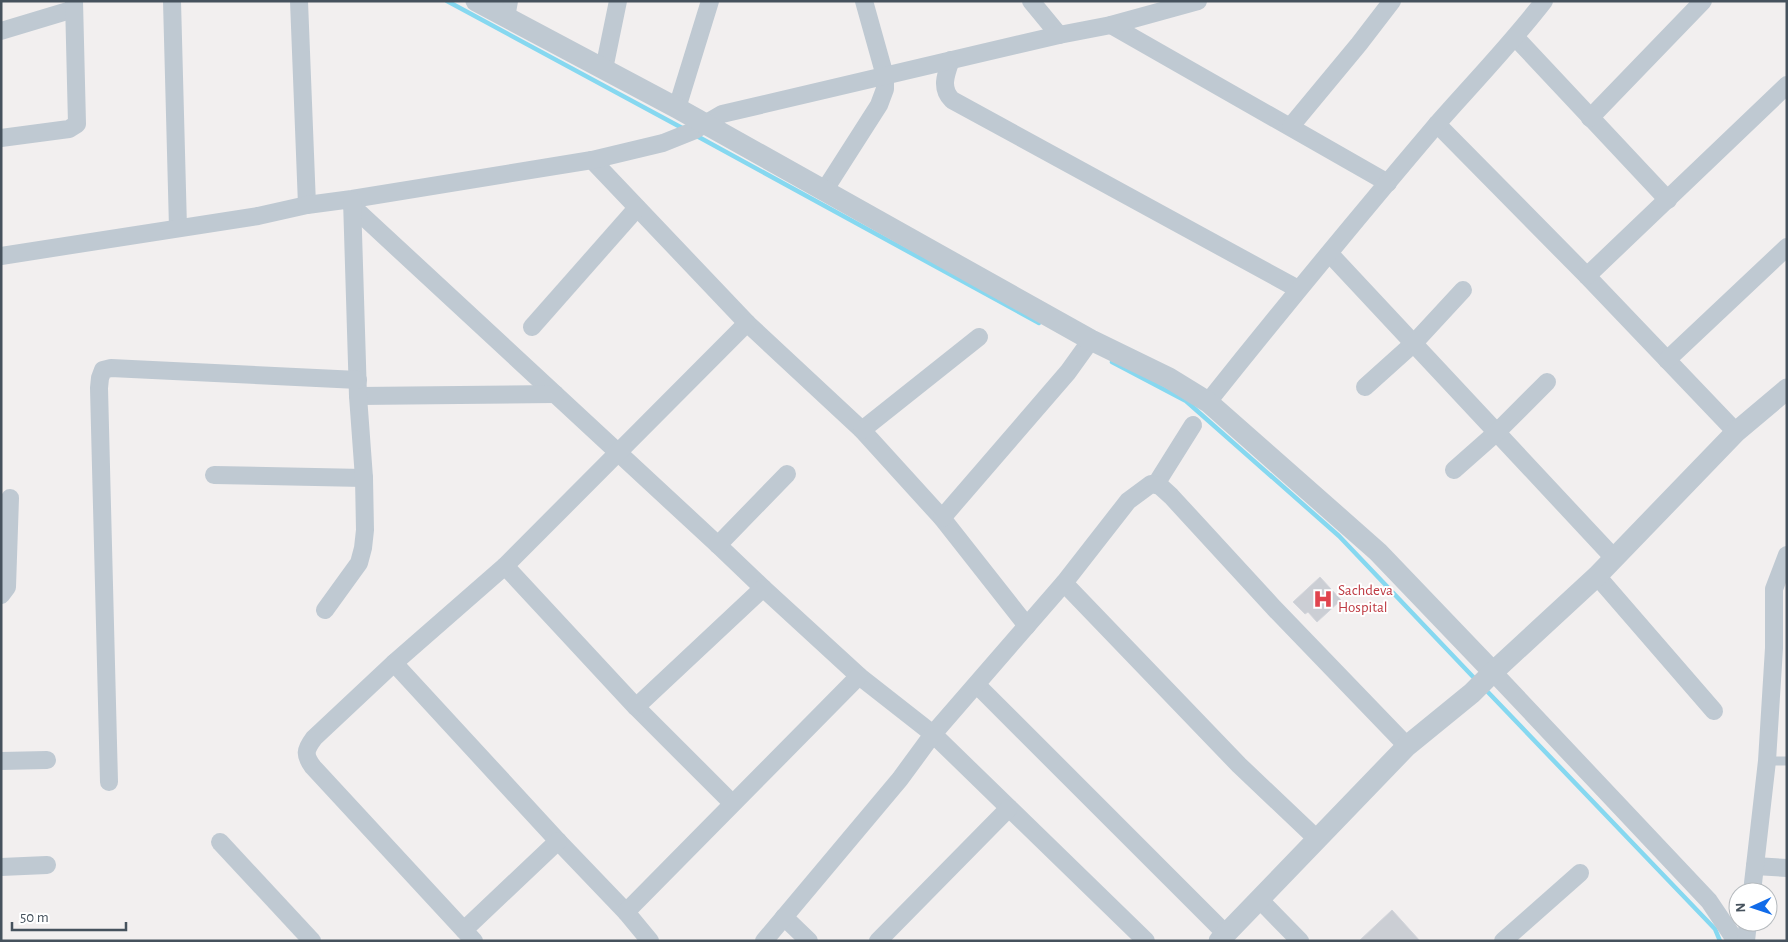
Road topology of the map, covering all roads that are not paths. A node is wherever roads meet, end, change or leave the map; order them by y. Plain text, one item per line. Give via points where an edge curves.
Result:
1 (172, 1) edge
2 (299, 1) edge
3 (476, 1) edge
4 (618, 1) edge
5 (710, 1) edge
6 (864, 1) edge
7 (1031, 1) edge
8 (1392, 1) edge
9 (1544, 1) edge
10 (1703, 1) edge
11 (1188, 2) edge
12 (74, 5) edge
13 (508, 9) edge
14 (1110, 25) junction
15 (1, 32) edge
16 (1059, 35) junction
17 (1516, 38) junction
18 (951, 60) junction
19 (604, 70) junction
20 (885, 76) junction
21 (1787, 85) edge
22 (677, 108) junction
23 (1590, 118) junction
24 (1437, 124) junction
25 (1291, 126) junction
26 (698, 127) junction
27 (1, 138) edge
28 (592, 160) junction
29 (1388, 183) junction
30 (824, 192) junction
31 (1668, 200) junction
32 (352, 203) junction
33 (307, 205) junction
34 (637, 208) junction
35 (178, 228) junction
36 (1787, 247) edge
37 (1330, 254) junction
38 (1, 256) edge
39 (1587, 276) junction
40 (1298, 289) junction
41 (1463, 290) dead end
42 (747, 323) junction
43 (532, 327) dead end
44 (979, 337) dead end
45 (1089, 343) junction
46 (1414, 343) junction
47 (1667, 360) junction
48 (1547, 382) dead end
49 (1365, 387) dead end
50 (358, 388) junction
51 (1787, 389) edge
52 (555, 394) junction
53 (1208, 402) junction
54 (1193, 425) dead end
55 (862, 430) junction
56 (1497, 432) junction
57 (1736, 432) junction
58 (619, 453) junction
59 (1454, 470) dead end
60 (787, 474) dead end
61 (214, 475) dead end
62 (364, 478) junction
63 (1156, 484) junction
64 (10, 498) dead end
65 (942, 518) junction
66 (718, 545) junction
67 (1787, 556) edge
68 (1614, 558) junction
69 (505, 566) junction
70 (1597, 576) junction
71 (1783, 577) edge
72 (1064, 583) junction
73 (763, 588) junction
74 (1, 596) edge
75 (325, 610) dead end
76 (1028, 626) junction
77 (1780, 649) edge
78 (394, 663) junction
79 (860, 676) junction
80 (1483, 681) junction
81 (976, 685) junction
82 (636, 707) junction
83 (1714, 712) dead end
84 (933, 734) junction
85 (1407, 746) junction
86 (47, 760) dead end
87 (1767, 760) junction
88 (1, 761) edge
89 (1787, 761) edge
90 (109, 782) dead end
91 (732, 803) junction
92 (1009, 808) junction
93 (1317, 839) junction
94 (558, 841) junction
95 (220, 842) dead end
96 (47, 865) dead end
97 (1755, 866) junction
98 (1, 867) edge
99 (1787, 868) edge
100 (1580, 873) dead end
101 (1753, 882) edge
102 (1259, 899) junction
103 (626, 912) junction
104 (784, 917) junction
105 (469, 936) edge
106 (1222, 938) edge
107 (312, 941) edge
108 (650, 941) edge
109 (764, 941) edge
110 (809, 941) edge
111 (878, 941) edge
112 (1146, 941) edge
113 (1300, 941) edge
114 (1503, 941) edge
115 (1736, 941) edge

1 - 35 street
2 - 33 street
3 - 13 street
4 - 19 street
5 - 22 street
6 - 20 street
7 - 16 street
8 - 25 street
9 - 17 street
10 - 23 street
11 - 14 street
12 - 15 street
12 - 27 street via 77,124 69,129
13 - 19 street
14 - 16 street
14 - 25 street
16 - 18 street
17 - 23 street
17 - 24 street
18 - 20 street
18 - 40 street via 944,84 952,100
19 - 22 street
20 - 26 street via 722,114
20 - 30 street via 878,105
21 - 31 street
22 - 26 street
23 - 31 street
24 - 29 street
24 - 39 street
25 - 29 street
26 - 28 street via 664,143
26 - 30 street
28 - 32 street
28 - 34 street
29 - 37 street
30 - 45 street
31 - 39 street
32 - 33 street
32 - 50 street
32 - 52 street
33 - 35 street
34 - 42 street
34 - 43 street
35 - 38 street
36 - 47 street
37 - 40 street
37 - 46 street
39 - 47 street
40 - 53 street
41 - 46 street
42 - 55 street
42 - 58 street
44 - 55 street
45 - 53 street via 1169,378
45 - 65 street via 1068,372
46 - 49 street
46 - 56 street
47 - 57 street
48 - 56 street
50 - 52 street
50 - 62 street
50 - 90 street via 111,368 103,370 99,388
51 - 57 street
52 - 58 street
53 - 80 street via 1378,552
54 - 63 street
55 - 65 street
56 - 59 street
56 - 68 street
57 - 68 street
58 - 66 street
58 - 69 street
60 - 66 street
61 - 62 street
62 - 75 street via 365,530 359,562
63 - 72 street via 1146,487 1128,501
63 - 85 street via 1171,496
64 - 74 street via 7,587
65 - 76 street
66 - 73 street
67 - 71 street
68 - 70 street
69 - 78 street
69 - 82 street
70 - 80 street
70 - 83 street
71 - 77 street via 1774,590 1773,600
72 - 76 street
72 - 93 street via 1239,765
73 - 79 street
73 - 82 street
76 - 81 street
77 - 87 street
78 - 94 street
78 - 105 street via 314,738 307,750 307,760
79 - 84 street
79 - 91 street
80 - 85 street
80 - 115 street via 1709,902
81 - 84 street
81 - 106 street
82 - 91 street
84 - 92 street
84 - 104 street via 900,779
85 - 93 street
86 - 88 street
87 - 89 lane
87 - 97 street
91 - 103 street
92 - 111 street
92 - 112 street
93 - 102 street
94 - 103 street
94 - 105 street
95 - 107 street
96 - 98 street
97 - 99 street
97 - 101 street
100 - 114 street
102 - 106 street
102 - 113 street
103 - 108 street
104 - 109 street
104 - 110 street

